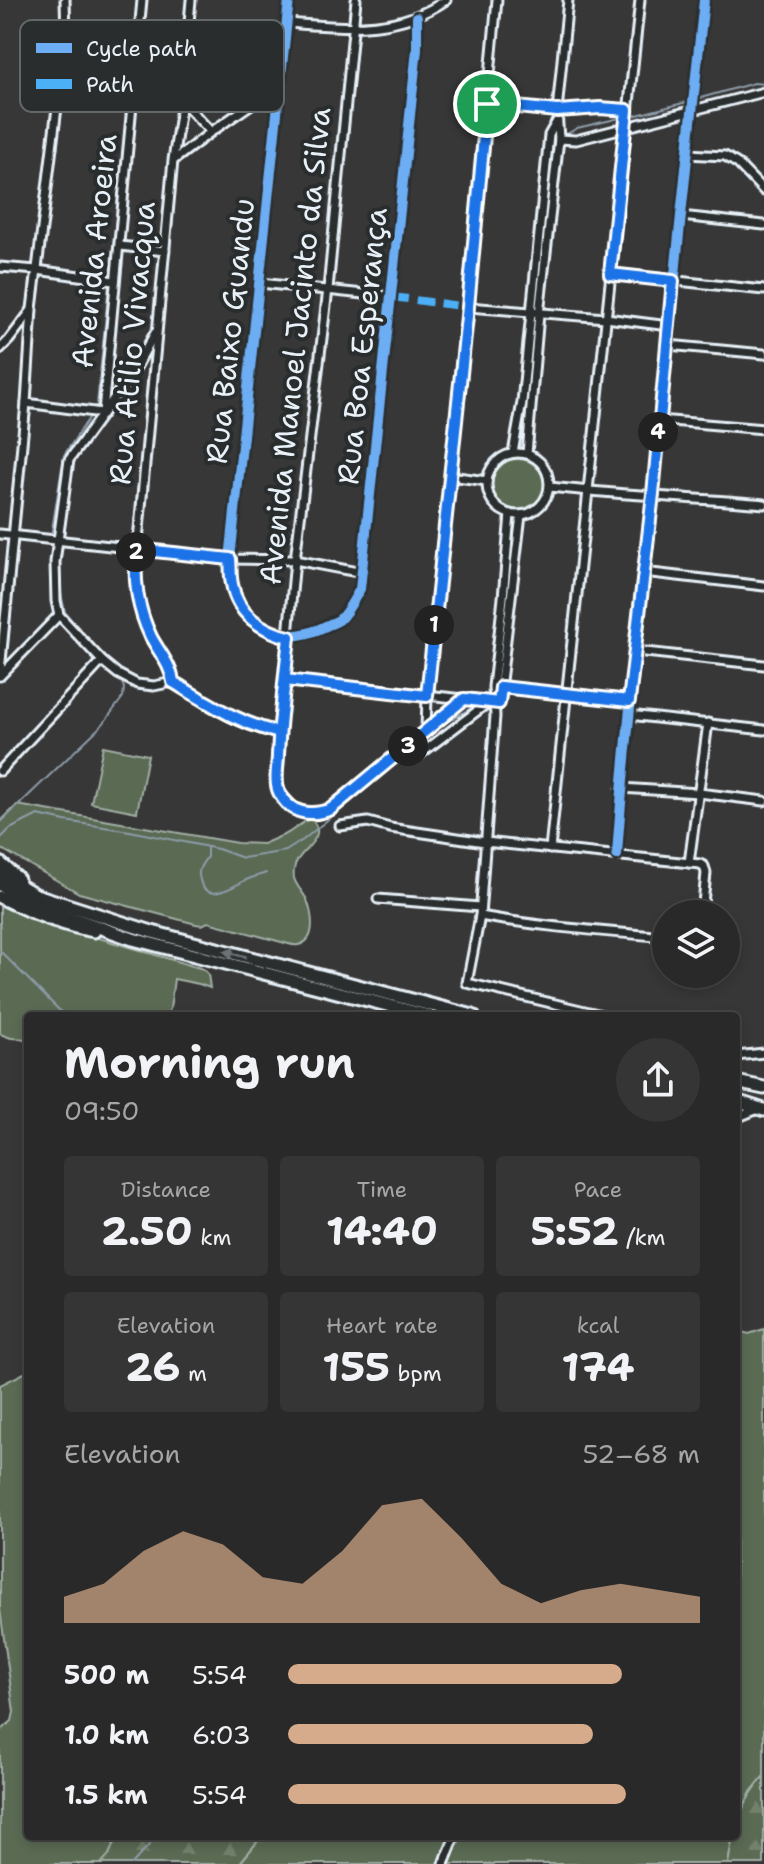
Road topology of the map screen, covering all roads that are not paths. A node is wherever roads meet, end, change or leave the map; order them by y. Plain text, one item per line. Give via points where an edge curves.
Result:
1 (65, 0) edge
2 (142, 0) edge
3 (191, 0) edge
4 (289, 0) edge
5 (356, 0) edge
6 (446, 0) edge
7 (497, 0) edge
8 (568, 0) edge
9 (640, 0) edge
10 (704, 0) edge
11 (417, 17) junction
12 (66, 20) edge
13 (140, 20) edge
14 (189, 20) edge
15 (287, 23) junction
16 (352, 28) junction
17 (284, 46) edge
18 (764, 92) edge
19 (487, 104) junction
20 (627, 110) junction
21 (557, 111) junction
22 (692, 111) junction
23 (56, 112) edge
24 (131, 112) edge
25 (180, 112) edge
26 (192, 112) edge
27 (240, 112) edge
28 (276, 112) edge
29 (557, 121) junction
30 (626, 126) junction
31 (211, 132) junction
32 (559, 139) junction
33 (687, 154) junction
34 (173, 160) junction
35 (764, 191) edge
36 (681, 216) junction
37 (764, 225) edge
38 (120, 246) junction
39 (165, 251) junction
40 (0, 267) edge
41 (37, 270) junction
42 (610, 274) junction
43 (110, 280) junction
44 (673, 281) junction
45 (260, 283) junction
46 (328, 289) junction
47 (764, 290) edge
48 (392, 297) junction
49 (468, 307) junction
50 (32, 309) junction
51 (535, 314) junction
52 (606, 318) junction
53 (669, 326) junction
54 (157, 327) junction
55 (668, 345) junction
56 (0, 349) edge
57 (764, 354) edge
58 (26, 403) junction
59 (102, 412) junction
60 (659, 420) junction
61 (764, 429) edge
62 (513, 453) junction
63 (527, 454) junction
64 (450, 476) junction
65 (487, 481) junction
66 (550, 487) junction
67 (588, 492) junction
68 (653, 494) junction
69 (764, 504) edge
70 (510, 514) junction
71 (521, 515) junction
72 (0, 534) edge
73 (12, 535) junction
74 (57, 540) junction
75 (136, 549) junction
76 (230, 559) junction
77 (295, 560) junction
78 (643, 572) junction
79 (363, 573) junction
80 (764, 586) edge
81 (59, 615) junction
82 (289, 637) junction
83 (636, 651) junction
84 (2, 658) junction
85 (102, 661) junction
86 (13, 662) junction
87 (764, 665) edge
88 (0, 674) edge
89 (285, 680) junction
90 (173, 682) junction
91 (497, 687) junction
92 (567, 694) junction
93 (427, 696) junction
94 (464, 699) junction
95 (629, 701) junction
96 (494, 702) junction
97 (629, 715) junction
98 (708, 723) junction
99 (764, 730) edge
100 (426, 731) junction
101 (279, 733) junction
102 (415, 758) dead end
103 (0, 771) edge
104 (621, 788) junction
105 (699, 793) junction
106 (764, 801) edge
107 (340, 826) dead end
108 (485, 842) junction
109 (550, 849) junction
110 (617, 855) junction
111 (0, 863) edge
112 (689, 863) junction
113 (0, 874) edge
114 (0, 885) edge
115 (36, 895) junction
116 (0, 897) edge
117 (378, 899) dead end
118 (703, 900) edge
119 (480, 912) junction
120 (652, 935) edge
121 (133, 939) junction
122 (414, 1012) edge
123 (458, 1012) edge
124 (589, 1012) edge
125 (764, 1053) edge
126 (740, 1056) edge
127 (740, 1083) edge
128 (764, 1085) edge
129 (740, 1102) edge
130 (762, 1109) edge
131 (740, 1117) edge
132 (453, 1840) edge
133 (444, 1864) edge

1 - 12 street
2 - 13 street, Avenida Aroeira
3 - 14 street, Rua Atilio Vivacqua
4 - 15 street, Rua Baixo Guandu
5 - 16 street, Avenida Manoel Jacinto da Silva
6 - 11 street
7 - 19 street
8 - 21 street
9 - 20 street
10 - 22 street
11 - 16 street
11 - 48 street, Rua Boa Esperança
15 - 16 street
15 - 17 street, Rua Baixo Guandu
16 - 46 street, Avenida Manoel Jacinto da Silva
18 - 22 street
19 - 21 street
19 - 49 street
20 - 21 street
20 - 30 street
21 - 29 street
22 - 30 street
22 - 33 street
23 - 41 street
24 - 38 street, Avenida Aroeira
25 - 34 street, Rua Atilio Vivacqua
26 - 31 street
27 - 31 street
28 - 45 street, Rua Baixo Guandu
29 - 32 street
29 - 51 street via 549,135
30 - 32 street via 576,140
30 - 42 street
31 - 34 street
32 - 51 street
33 - 35 street via 725,156
33 - 36 street
34 - 39 street, Rua Atilio Vivacqua
36 - 37 street
36 - 44 street
38 - 39 street
38 - 43 street, Avenida Aroeira
39 - 54 street, Rua Atilio Vivacqua
40 - 41 street
41 - 43 street
41 - 50 street
42 - 44 street
42 - 52 street
43 - 59 street, Avenida Aroeira
44 - 47 street
44 - 53 street
45 - 46 street
45 - 76 street, Rua Baixo Guandu
46 - 48 street
46 - 77 street, Avenida Manoel Jacinto da Silva
48 - 79 street, Rua Boa Esperança
49 - 51 street
49 - 64 street
50 - 56 street
50 - 58 street
51 - 52 street
51 - 62 street
51 - 63 street
52 - 53 street
52 - 67 street
53 - 55 street
54 - 59 street via 135,369
54 - 75 street, Rua Atilio Vivacqua
55 - 57 street
55 - 60 street
58 - 59 street
58 - 73 street
59 - 74 street via 69,460
60 - 61 street
60 - 68 street
62 - 63 street
62 - 65 street via 493,465
63 - 66 street via 544,466
64 - 65 street
64 - 93 street
65 - 70 street via 493,503
66 - 67 street
66 - 71 street via 539,508
67 - 68 street
67 - 92 street
68 - 69 street
68 - 78 street
70 - 71 street
70 - 91 street
71 - 91 street
72 - 73 street
73 - 74 street
73 - 84 street
74 - 75 street
74 - 81 street
75 - 76 street
75 - 90 street, Rua Atilio Vivacqua via 141,612
76 - 77 street
76 - 82 street, Rua Baixo Guandu via 240,606 259,626
77 - 79 street
77 - 82 street, Avenida Manoel Jacinto da Silva
78 - 80 street
78 - 83 street
79 - 82 street, Rua Boa Esperança via 360,589 339,620
81 - 85 street
81 - 86 street
82 - 89 street, Avenida Manoel Jacinto da Silva
83 - 87 street
83 - 95 street
84 - 86 street
84 - 88 street
85 - 90 street via 137,684
85 - 103 street
86 - 88 street
89 - 93 street
89 - 101 street, Avenida Manoel Jacinto da Silva
90 - 101 street via 234,718
91 - 92 street
91 - 96 street
92 - 95 street
92 - 109 street
93 - 94 street
93 - 100 street
94 - 96 street
94 - 100 street
95 - 97 street
96 - 102 street
96 - 108 street
97 - 98 street
97 - 104 street
98 - 99 street
98 - 105 street
100 - 101 street, Avenida Manoel Jacinto da Silva via 318,814 296,810 279,792
104 - 105 street
104 - 110 street
105 - 106 street
105 - 112 street
107 - 108 street via 368,822
108 - 109 street
108 - 119 street
109 - 110 street
110 - 112 street
111 - 115 main road
112 - 118 street via 704,866
113 - 115 main road
114 - 121 main road via 41,907
123 -> 115 main road via 152,932
116 - 121 main road via 73,927
117 - 119 street
119 - 120 street via 522,924
119 - 124 street via 467,983
121 - 122 main road
125 - 126 street
127 - 128 main road
129 - 130 main road
130 - 131 street
132 - 133 street

